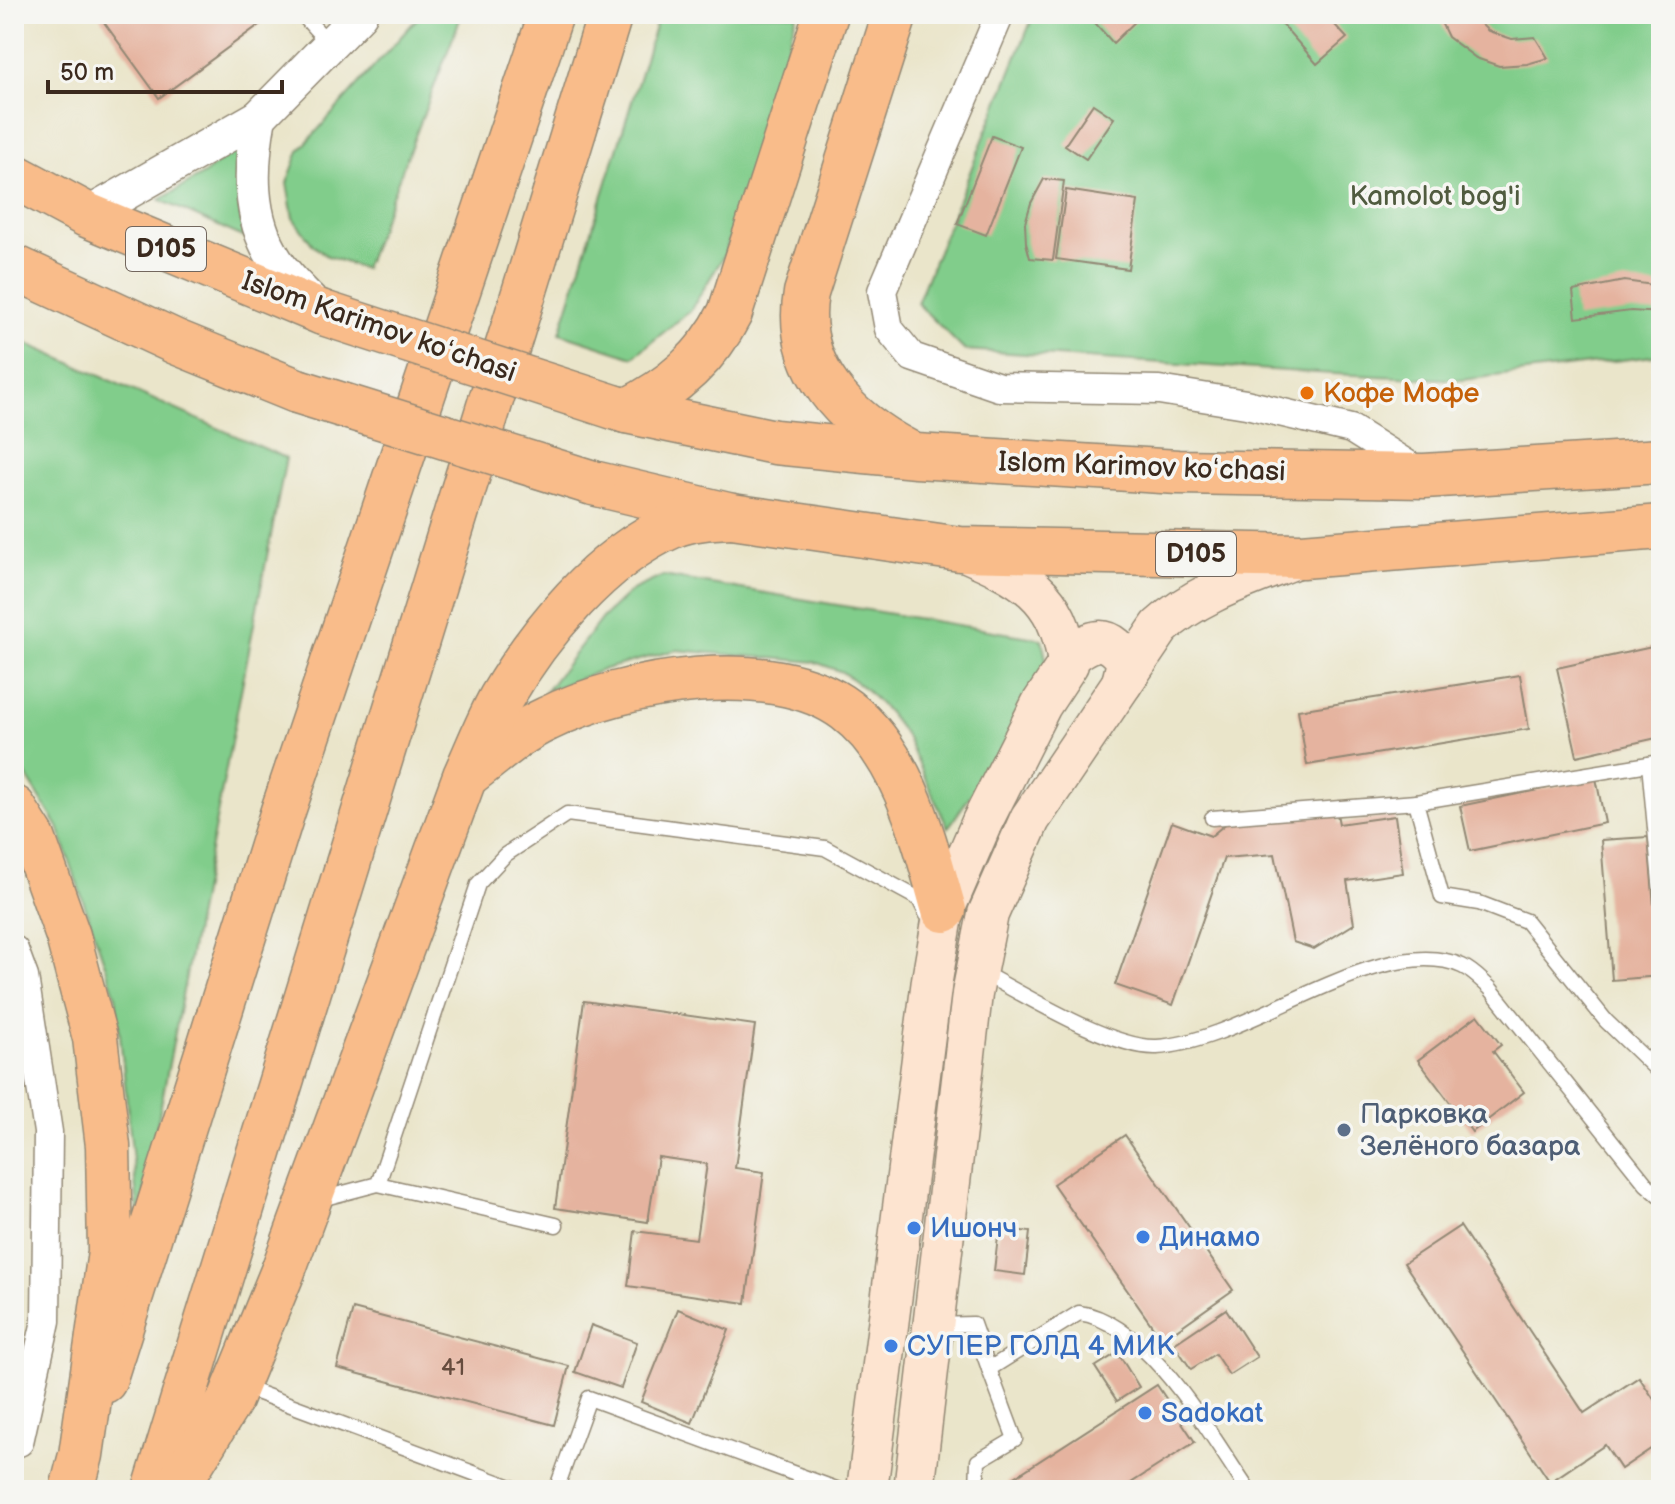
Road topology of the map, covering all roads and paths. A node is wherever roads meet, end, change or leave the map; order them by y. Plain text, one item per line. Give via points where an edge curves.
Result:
1 (302, 14) edge
2 (360, 14) edge
3 (551, 14) edge
4 (610, 14) edge
5 (826, 14) edge
6 (895, 14) edge
7 (1000, 14) edge
8 (329, 45) junction
9 (259, 117) junction
10 (14, 176) edge
11 (87, 215) junction
12 (14, 267) edge
13 (323, 313) junction
14 (621, 410) junction
15 (916, 456) junction
16 (1661, 461) edge
17 (1424, 476) junction
18 (732, 516) junction
19 (1661, 527) edge
20 (960, 549) junction
21 (1302, 556) junction
22 (1067, 658) junction
23 (1122, 683) junction
24 (1655, 763) edge
25 (465, 776) junction
26 (1416, 802) junction
27 (14, 808) edge
28 (1212, 818) dead end
29 (1661, 892) edge
30 (941, 925) junction
31 (14, 950) edge
32 (974, 982) junction
33 (1661, 1074) edge
34 (378, 1184) junction
35 (1661, 1197) edge
36 (309, 1202) junction
37 (556, 1225) dead end
38 (932, 1326) junction
39 (989, 1369) junction
40 (236, 1385) junction
41 (19, 1442) dead end
42 (77, 1472) edge
43 (155, 1490) edge
44 (175, 1490) edge
45 (519, 1490) edge
46 (556, 1490) edge
47 (839, 1490) edge
48 (867, 1490) edge
49 (914, 1490) edge
50 (974, 1490) edge
51 (1248, 1490) edge

1 - 8 lane
2 - 8 street
3 - 42 main road via 283,811
4 - 43 main road
5 - 14 main road via 722,329 681,377
6 - 15 main road via 806,293 803,322 812,360 840,402 875,433
7 - 17 street via 882,291 889,329 912,357 999,387 1159,390 1246,404 1351,429
8 - 9 street
9 - 11 street
9 - 13 street via 252,191 265,241 289,278
10 - 11 main road, Islom Karimov koʻchasi / D105
11 - 13 main road, Islom Karimov koʻchasi / D105
12 - 18 main road, D105, bridge via 297,391 593,483
13 - 14 main road, Islom Karimov koʻchasi / D105, bridge
14 - 15 main road, Islom Karimov koʻchasi / D105 via 775,442
15 - 17 main road, Islom Karimov koʻchasi / D105 via 1178,472
16 - 17 main road, Islom Karimov koʻchasi / D105
18 - 20 main road, D105
18 - 25 main road via 687,522 641,542 569,605 501,700
19 - 21 main road, D105
20 - 21 main road, D105
20 - 22 main road via 1008,570 1033,589 1065,636
21 - 23 main road via 1180,609 1160,627
22 - 23 main road via 1098,640 1110,643 1126,664
22 - 30 main road via 982,822
23 - 32 main road via 1030,819 988,914
24 - 26 lane
24 - 29 lane
25 - 30 main road via 542,721 622,690 701,679 807,690 848,711 878,743 903,784 921,832
25 - 36 main road
26 - 28 lane
26 - 33 lane via 1442,897 1479,903 1526,921 1606,1021
27 - 42 main road via 33,838 68,936 95,1038 108,1146 110,1252
30 - 34 lane via 919,899 825,848 567,814 505,855 478,884
30 - 48 main road
31 - 41 street via 24,977 48,1132 46,1321
32 - 35 lane via 1102,1035 1154,1048 1210,1037 1379,965 1422,958 1451,962 1490,988
32 - 38 main road
34 - 36 lane
34 - 37 lane
36 - 40 main road
38 - 39 lane via 973,1324
38 - 49 main road
39 - 50 lane via 1015,1439 978,1461
39 - 51 lane via 1079,1313 1111,1323 1178,1387
40 - 44 main road
40 - 45 lane
46 - 47 lane via 589,1398

